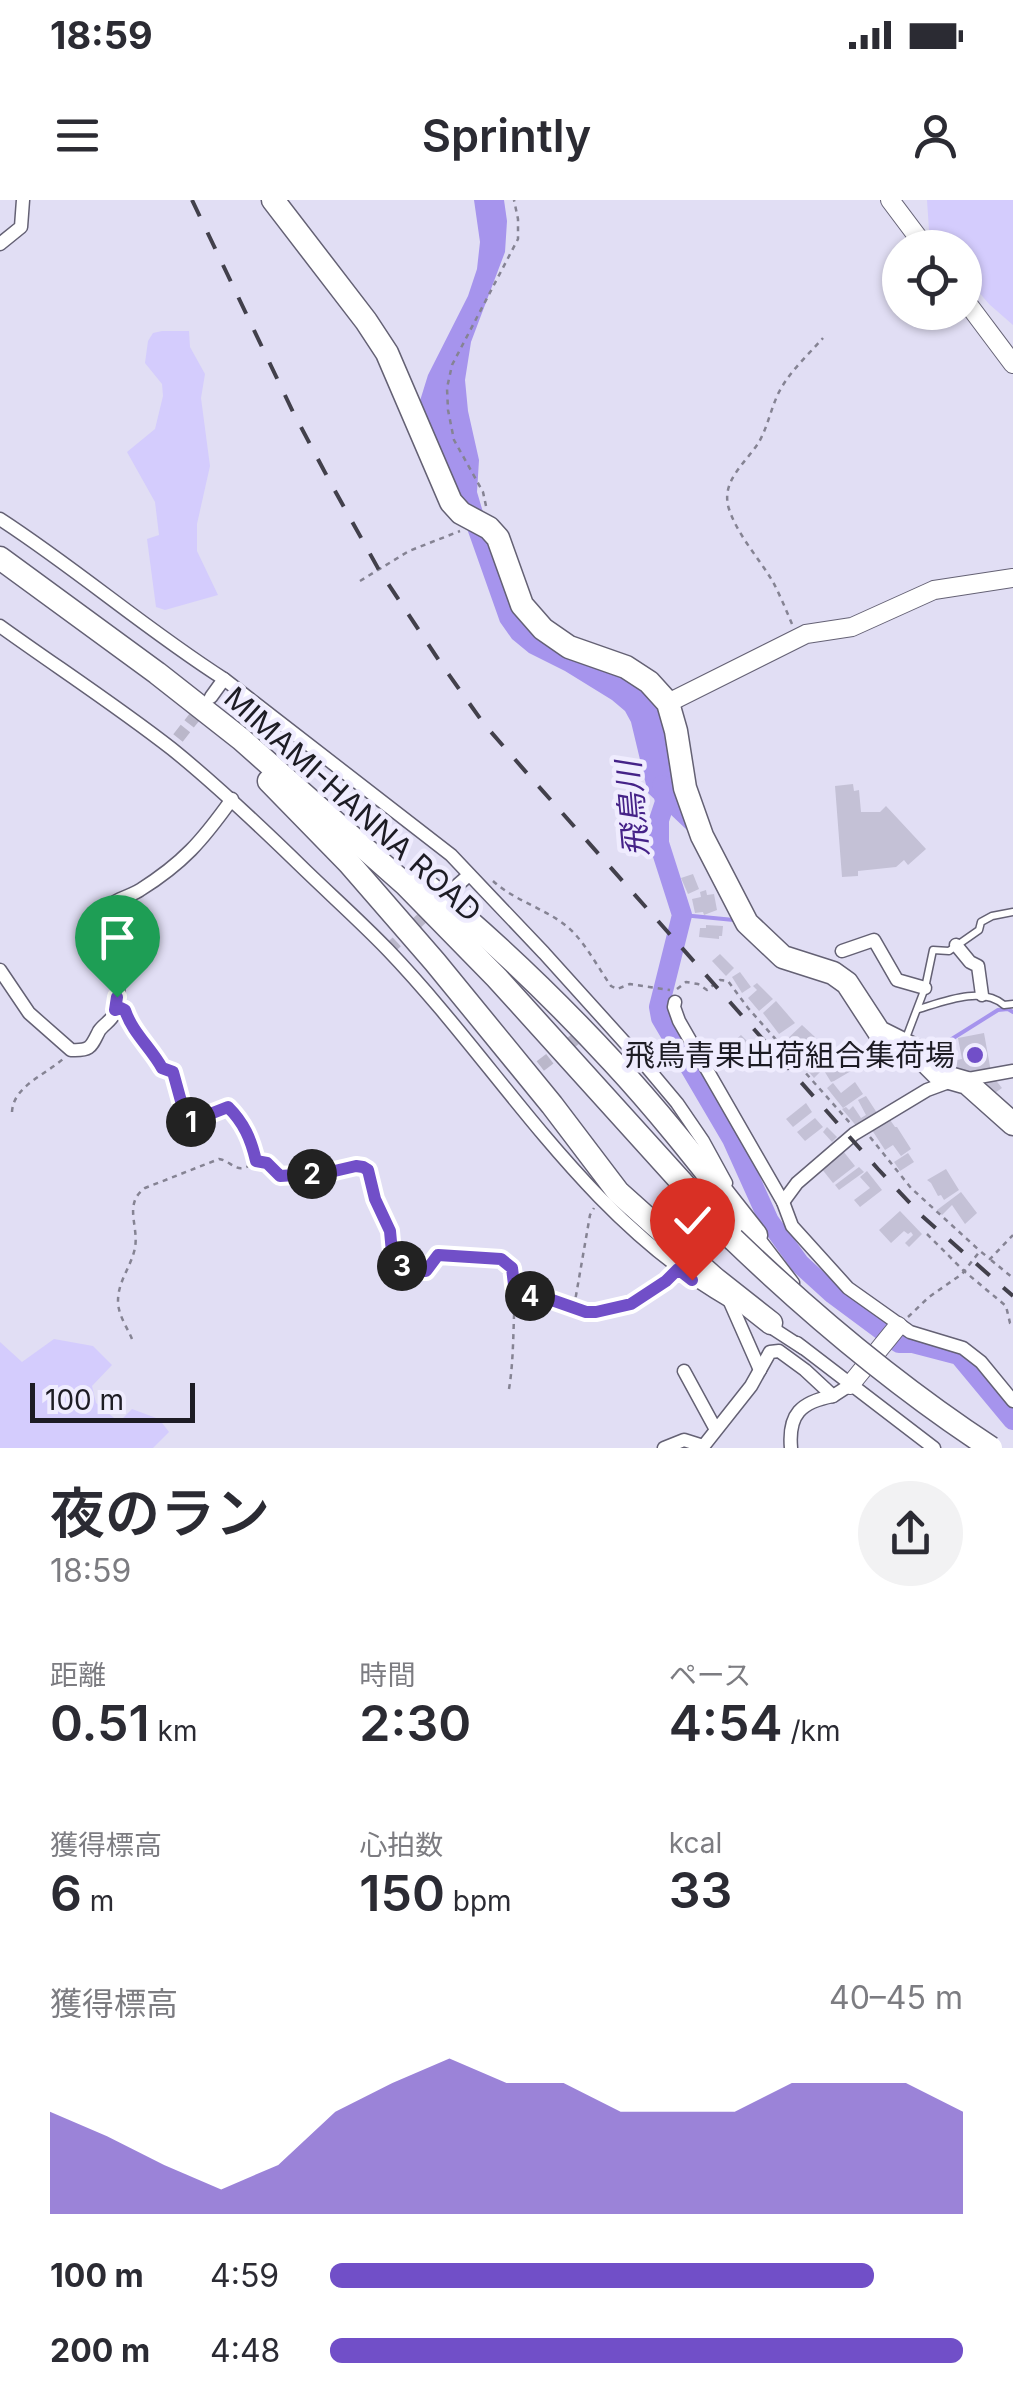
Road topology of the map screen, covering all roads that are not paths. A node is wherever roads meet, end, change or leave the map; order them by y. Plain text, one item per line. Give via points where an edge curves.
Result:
1 (23, 200) edge
2 (273, 200) edge
3 (890, 200) edge
4 (912, 230) edge
5 (0, 244) edge
6 (982, 323) edge
7 (1013, 364) edge
8 (0, 519) edge
9 (0, 558) edge
10 (0, 568) edge
11 (1013, 578) edge
12 (0, 626) edge
13 (224, 679) junction
14 (211, 697) tunnel mouth
15 (668, 703) junction
16 (237, 742) junction
17 (232, 800) junction
18 (469, 875) junction
19 (453, 890) dead end
20 (1013, 912) edge
21 (956, 946) junction
22 (842, 951) dead end
23 (0, 970) edge
24 (925, 988) junction
25 (982, 995) junction
26 (675, 996) road end
27 (1013, 1004) edge
28 (918, 1010) junction
29 (913, 1050) junction
30 (1013, 1070) edge
31 (960, 1081) junction
32 (520, 1082) tunnel mouth
33 (508, 1091) junction
34 (1013, 1124) edge
35 (783, 1202) junction
36 (739, 1239) junction
37 (730, 1302) junction
38 (771, 1323) joint
39 (899, 1325) junction
40 (803, 1348) junction
41 (877, 1351) junction
42 (760, 1370) junction
43 (684, 1371) dead end
44 (850, 1386) junction
45 (833, 1396) junction
46 (1013, 1401) edge
47 (715, 1428) junction
48 (702, 1447) edge
49 (664, 1448) edge
50 (791, 1448) edge
51 (934, 1448) edge
52 (979, 1448) edge
53 (991, 1448) edge
54 (1003, 1448) edge

1 - 5 street via 21,227
2 - 15 highway via 387,353 452,502 459,512 488,517 522,605 570,648 626,668
3 - 4 street
6 - 7 street
8 - 13 street
9 - 16 highway, MIMAMI-HANNA ROAD
10 - 16 highway, MIMAMI-HANNA ROAD
11 - 15 street via 934,590 852,627 806,634
12 - 17 street via 174,744
13 - 14 street
13 - 18 street
15 - 29 highway via 702,836 747,923 783,956 833,972 880,1032
16 - 36 highway, MIMAMI-HANNA ROAD via 494,980 612,1117
16 - 36 highway via 331,808 520,968 691,1154
16 - 38 highway via 423,948 618,1192
17 - 23 street via 170,871 106,910 118,972 115,1010 94,1044 71,1050 29,1012
17 - 33 street via 388,950
18 - 19 street
18 - 36 street via 677,1102 702,1141
20 - 21 lane via 992,916
21 - 24 lane via 933,950
21 - 25 street via 978,966
22 - 24 street via 874,940 897,980
24 - 28 lane
25 - 27 lane
25 - 28 lane
26 - 35 street via 679,1021
28 - 29 lane
29 - 31 highway via 939,1075
30 - 31 street
31 - 34 highway
31 - 35 street via 927,1090 860,1130
32 - 33 street
33 - 37 street via 628,1228
35 - 39 street via 792,1226 848,1288
36 - 41 street
36 - 52 highway, MIMAMI-HANNA ROAD, bridge via 796,1306
36 - 53 highway, MIMAMI-HANNA ROAD, bridge via 864,1356
37 - 40 street
37 - 42 street
38 - 40 street
39 - 41 street
39 - 46 street via 964,1348
40 - 44 street
41 - 44 street
41 - 54 street
42 - 45 street via 770,1352 779,1351
42 - 47 street
43 - 47 street
44 - 45 street
44 - 51 street
45 - 50 street via 795,1414
47 - 48 street
48 - 49 street via 684,1440

